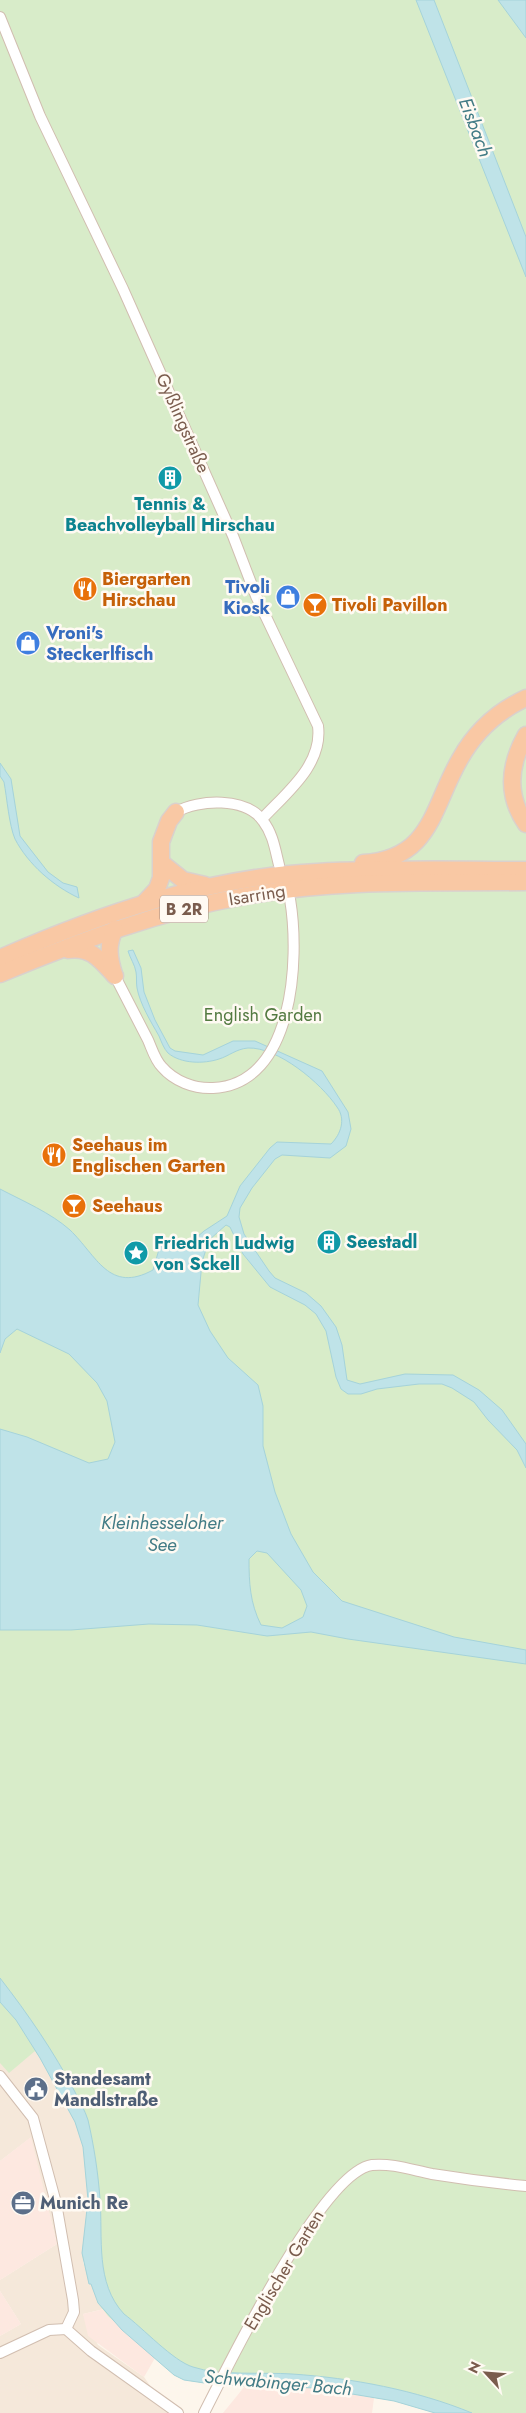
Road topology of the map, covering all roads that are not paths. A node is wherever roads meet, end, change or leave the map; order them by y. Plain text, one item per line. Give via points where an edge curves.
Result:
1 (0, 17) edge
2 (526, 698) edge
3 (526, 735) edge
4 (176, 812) joint
5 (262, 819) junction
6 (526, 824) edge
7 (163, 864) junction
8 (279, 865) dead end
9 (526, 870) edge
10 (317, 872) junction
11 (526, 882) edge
12 (212, 886) junction
13 (290, 899) dead end
14 (144, 903) junction
15 (110, 923) junction
16 (52, 952) junction
17 (0, 958) edge
18 (0, 974) edge
19 (115, 976) junction
20 (1, 2080) edge
21 (526, 2186) edge
22 (66, 2329) junction
23 (0, 2353) edge
24 (178, 2413) edge
25 (204, 2413) edge

1 - 5 street, Gyßlingstraße via 40,116 123,289 233,536 256,596 318,726 318,749 305,771
2 - 10 highway via 496,715 477,733 460,758 426,830 413,844 395,856 376,862 333,865
3 - 6 highway via 512,770 512,791 518,812
4 - 5 street via 198,803 220,801 247,809
4 - 7 highway via 161,842
5 - 8 street via 272,835
7 - 12 highway via 182,880
7 - 14 highway via 157,889
9 - 10 highway, Isarring
10 - 12 highway, Isarring
11 - 15 highway, Isarring / B 2R via 310,888 247,896
12 - 14 highway, Isarring
13 - 19 street via 294,926 294,972 288,1004 268,1056 243,1081 224,1087 204,1088 180,1082 161,1066
14 - 15 highway, Isarring
15 - 16 highway, Isarring / B 2R
15 - 17 highway, Isarring / B 2R
15 - 19 highway via 109,957
16 - 18 highway, Isarring / B 2R
16 - 19 highway via 85,949 97,956
20 - 22 street via 33,2118 44,2153 73,2300 74,2312
21 - 25 street, Englischer Garten via 392,2166 362,2168 336,2189 302,2234
22 - 23 street via 49,2330
22 - 24 street via 91,2351

